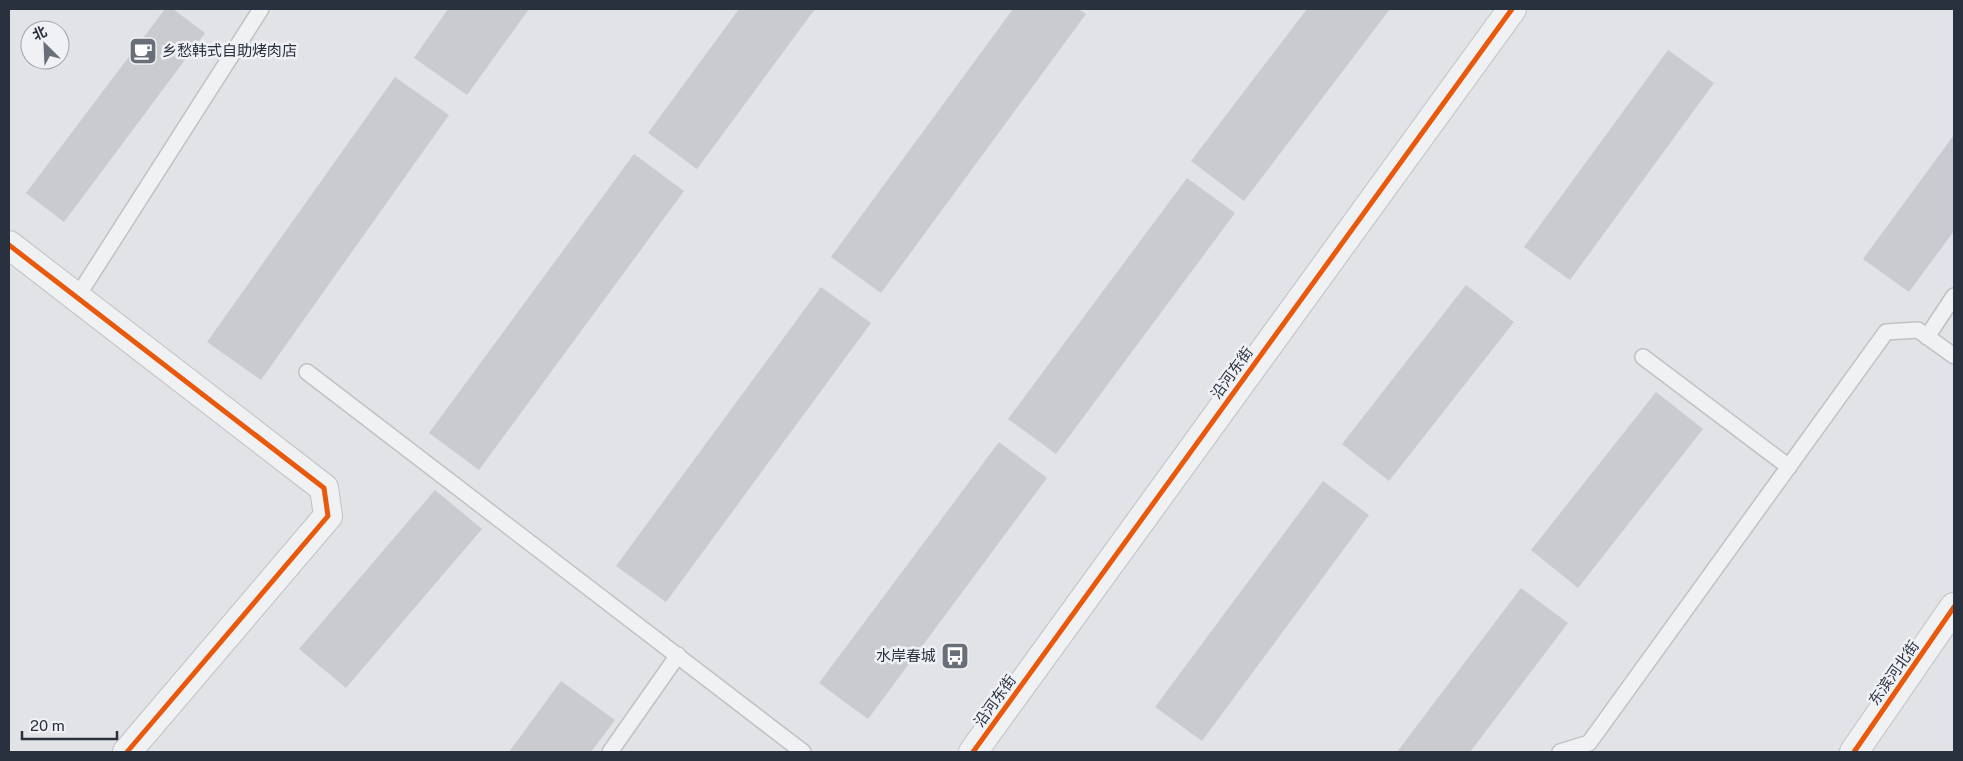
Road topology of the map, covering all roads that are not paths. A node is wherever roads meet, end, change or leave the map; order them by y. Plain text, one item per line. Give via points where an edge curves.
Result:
1 (261, 9) edge
2 (1512, 9) edge
3 (9, 245) edge
4 (1954, 296) edge
5 (76, 297) junction
6 (1927, 336) junction
7 (1954, 356) edge
8 (1643, 357) dead end
9 (306, 372) dead end
10 (1789, 467) junction
11 (1954, 607) edge
12 (678, 655) junction
13 (127, 752) edge
14 (610, 752) edge
15 (803, 752) edge
16 (973, 752) edge
17 (1560, 752) edge
18 (1854, 752) edge

1 - 5 lane
2 - 16 street, 沿河东街
3 - 5 street
4 - 6 lane
5 - 13 street via 324,488 328,516
6 - 7 lane
6 - 10 lane via 1918,330 1886,332
8 - 10 lane
9 - 12 lane
10 - 17 lane via 1589,743
11 - 18 street, 东滨河北街
12 - 14 lane
12 - 15 lane

